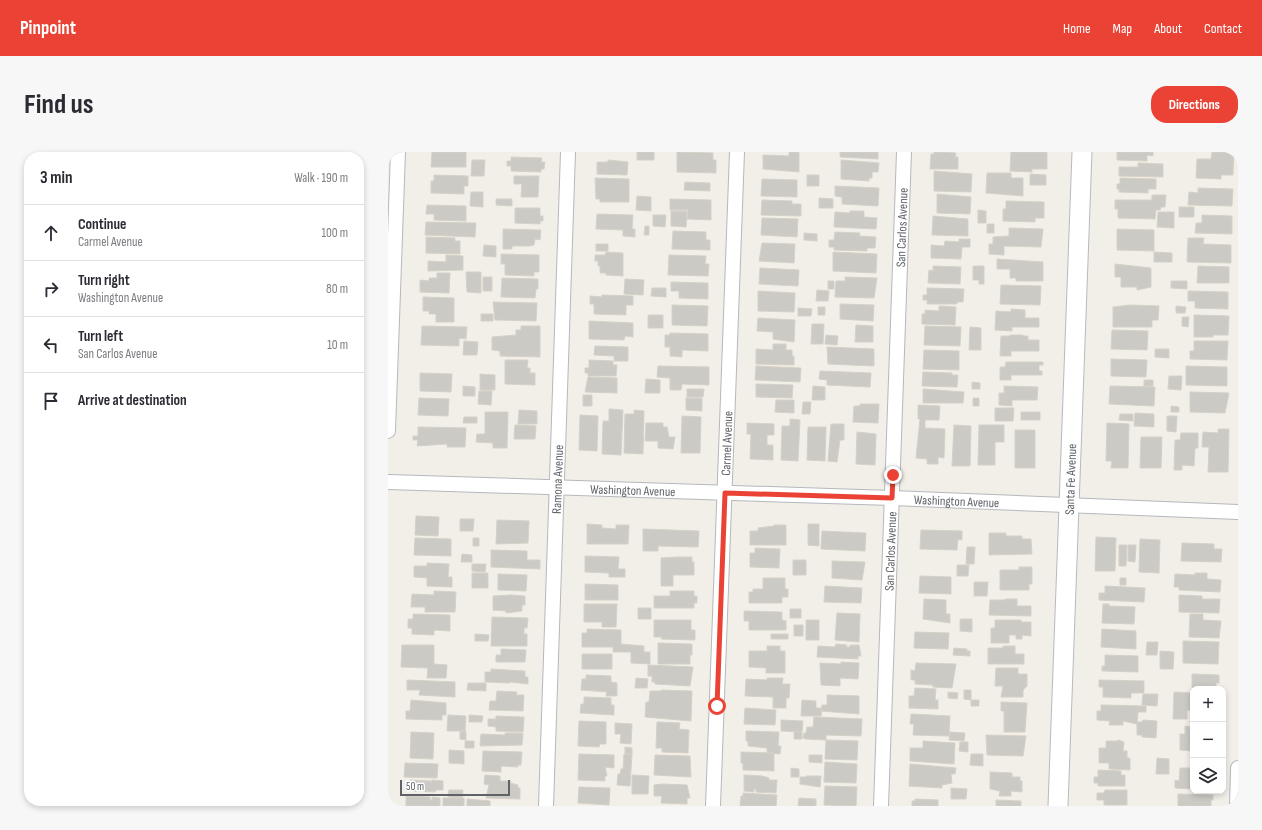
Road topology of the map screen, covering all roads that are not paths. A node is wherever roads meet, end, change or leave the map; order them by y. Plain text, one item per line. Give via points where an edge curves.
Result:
1 (398, 152) edge
2 (568, 152) edge
3 (737, 152) edge
4 (904, 152) edge
5 (1082, 152) edge
6 (388, 431) edge
7 (388, 482) edge
8 (556, 487) junction
9 (725, 493) junction
10 (892, 498) junction
11 (1070, 505) junction
12 (1238, 512) edge
13 (1238, 768) edge
14 (546, 806) edge
15 (713, 806) edge
16 (881, 806) edge
17 (1058, 806) edge
18 (1237, 806) edge

1 - 6 street
2 - 8 street, Ramona Avenue
3 - 9 street, Carmel Avenue
4 - 10 street, San Carlos Avenue
5 - 11 street, Santa Fe Avenue
7 - 8 street, Washington Avenue
8 - 9 street, Washington Avenue
8 - 14 street, Ramona Avenue
9 - 10 street, Washington Avenue
9 - 15 street, Carmel Avenue
10 - 11 street, Washington Avenue
10 - 16 street, San Carlos Avenue
11 - 12 street, Washington Avenue
11 - 17 street, Santa Fe Avenue
13 - 18 street

